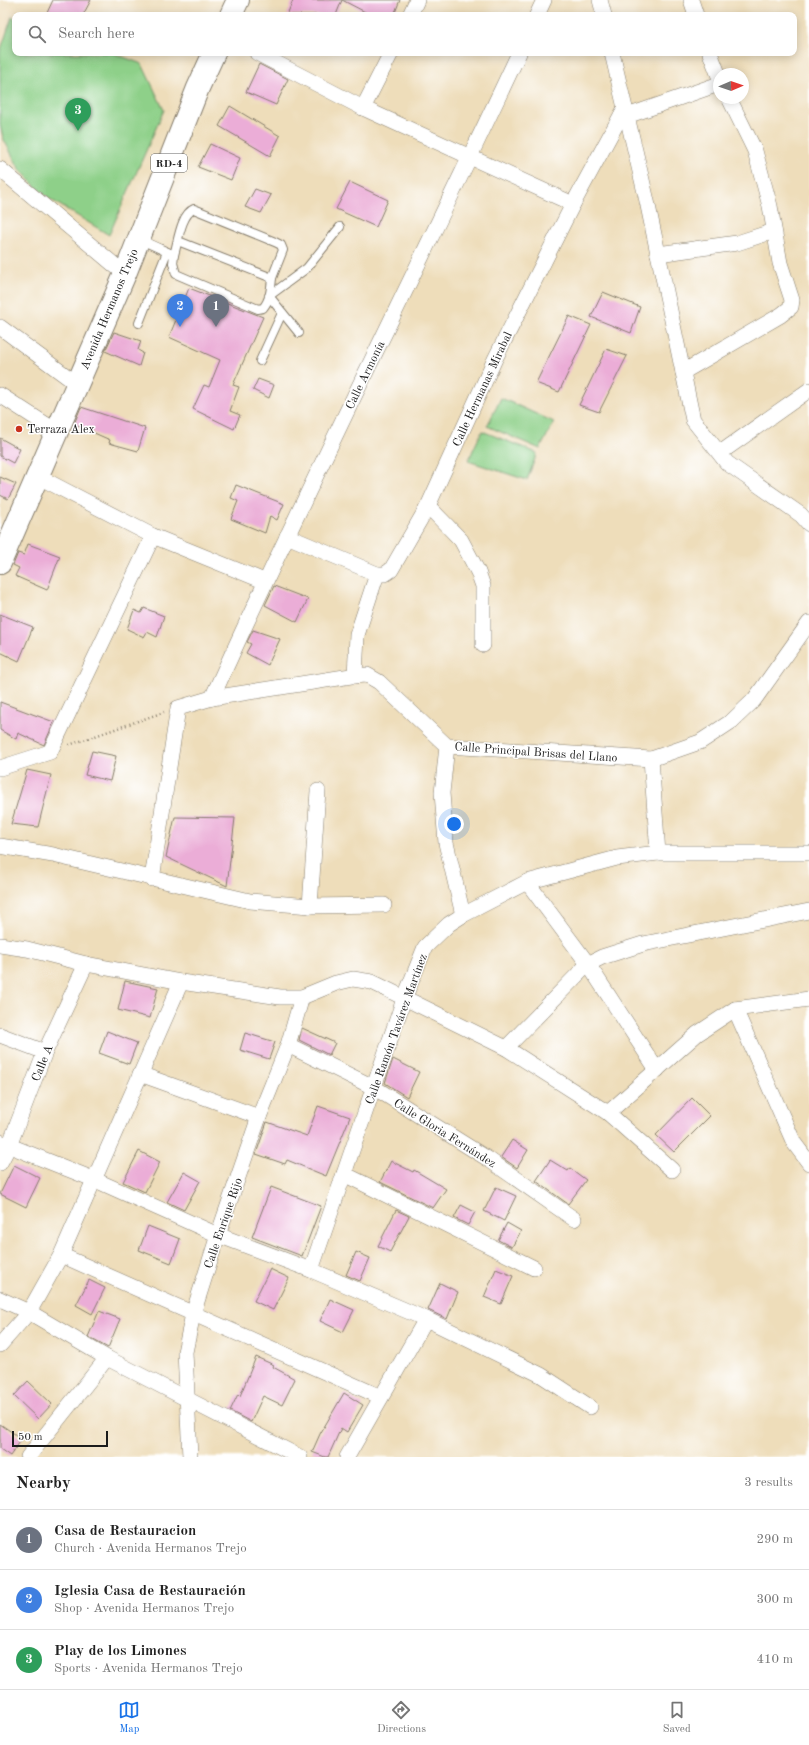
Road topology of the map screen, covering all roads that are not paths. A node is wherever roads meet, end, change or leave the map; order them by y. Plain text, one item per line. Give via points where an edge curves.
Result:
1 (238, 0) edge
2 (417, 0) edge
3 (544, 0) edge
4 (600, 0) edge
5 (691, 0) edge
6 (232, 12) edge
7 (411, 12) edge
8 (538, 12) edge
9 (603, 12) edge
10 (695, 12) edge
11 (213, 56) edge
12 (262, 56) edge
13 (389, 56) edge
14 (518, 56) edge
15 (613, 56) edge
16 (711, 56) edge
17 (716, 68) edge
18 (713, 86) edge
19 (732, 104) edge
20 (363, 108) junction
21 (626, 112) junction
22 (470, 157) junction
23 (0, 169) edge
24 (572, 204) junction
25 (340, 226) dead end
26 (774, 231) junction
27 (139, 239) junction
28 (178, 241) junction
29 (170, 253) junction
30 (658, 254) junction
31 (126, 274) junction
32 (272, 278) junction
33 (269, 296) junction
34 (282, 313) junction
35 (139, 323) dead end
36 (0, 327) edge
37 (299, 333) dead end
38 (260, 361) dead end
39 (683, 372) junction
40 (77, 384) junction
41 (809, 390) edge
42 (0, 395) edge
43 (56, 431) junction
44 (720, 454) junction
45 (37, 476) junction
46 (428, 506) junction
47 (809, 524) edge
48 (153, 536) junction
49 (287, 536) junction
50 (0, 563) edge
51 (377, 574) junction
52 (264, 581) junction
53 (809, 623) edge
54 (483, 645) dead end
55 (355, 676) junction
56 (212, 698) junction
57 (448, 746) junction
58 (651, 759) junction
59 (0, 768) edge
60 (318, 791) dead end
61 (0, 846) edge
62 (658, 853) junction
63 (809, 853) edge
64 (152, 879) junction
65 (527, 882) junction
66 (384, 905) dead end
67 (310, 906) junction
68 (809, 911) edge
69 (463, 915) junction
70 (0, 945) edge
71 (86, 964) junction
72 (588, 964) junction
73 (181, 982) junction
74 (302, 997) junction
75 (404, 999) junction
76 (809, 999) edge
77 (735, 1010) junction
78 (0, 1035) edge
79 (288, 1045) junction
80 (506, 1048) junction
81 (46, 1052) junction
82 (657, 1070) junction
83 (140, 1074) junction
84 (374, 1088) junction
85 (608, 1113) junction
86 (260, 1117) junction
87 (4, 1144) edge
88 (0, 1163) edge
89 (809, 1163) edge
90 (672, 1170) dead end
91 (344, 1174) junction
92 (93, 1179) junction
93 (574, 1219) dead end
94 (218, 1235) junction
95 (61, 1255) junction
96 (534, 1268) dead end
97 (311, 1270) junction
98 (0, 1299) edge
99 (29, 1312) junction
100 (193, 1314) junction
101 (426, 1319) junction
102 (0, 1345) edge
103 (107, 1358) junction
104 (381, 1397) junction
105 (186, 1399) junction
106 (590, 1407) dead end
107 (28, 1457) edge
108 (190, 1457) edge
109 (300, 1457) edge
110 (347, 1457) edge

1 - 6 main road
2 - 7 street
3 - 8 street
4 - 9 street
5 - 10 street
11 - 27 main road, Avenida Hermanos Trejo / RD-4
12 - 20 street
13 - 20 street
14 - 22 street, Calle Armonía
15 - 21 street
16 - 17 street
18 - 21 street
19 - 26 street via 755,151
20 - 22 street
21 - 24 street, Calle Hermanas Mirabal
21 - 30 street
22 - 24 street
22 - 49 street, Calle Armonía
23 - 31 street
24 - 46 street, Calle Hermanas Mirabal via 495,359
25 - 33 lane via 307,268
26 - 30 street via 737,243
26 - 39 street via 780,263 792,300 791,307
27 - 29 lane
27 - 31 main road, Avenida Hermanos Trejo / RD-4
28 - 29 lane
28 - 32 lane
28 - 32 lane via 186,214 194,209 199,210 281,245 283,250
29 - 33 lane via 176,274 189,281 258,308 264,307
29 - 35 lane
30 - 39 street
31 - 40 main road, Avenida Hermanos Trejo / RD-4
32 - 33 lane
33 - 34 lane
34 - 37 lane
34 - 38 lane
36 - 40 street
39 - 44 street via 693,420
40 - 43 main road, Avenida Hermanos Trejo / RD-4
41 - 44 street
42 - 43 street
43 - 45 main road, Avenida Hermanos Trejo / RD-4
44 - 47 street via 727,462 801,515
45 - 48 street
45 - 50 main road, Avenida Hermanos Trejo / RD-4
46 - 51 street, Calle Hermanas Mirabal via 391,570 385,574
46 - 54 street via 461,540 478,572 483,586
48 - 52 street
48 - 59 street via 50,752
49 - 51 street
49 - 52 street, Calle Armonía
51 - 55 street via 357,635
52 - 56 street, Calle Armonía
53 - 58 street, Calle Principal Brisas del Llano via 754,700 732,721 700,742
55 - 56 street, Calle Principal Brisas del Llano
55 - 57 street, Calle Principal Brisas del Llano via 367,675 379,682
56 - 64 street, Calle Principal Brisas del Llano via 178,708
57 - 58 street, Calle Principal Brisas del Llano
57 - 69 street via 442,793 446,843
58 - 62 street
60 - 67 street
61 - 64 street
62 - 63 street, Calle Ramón Tavárez Martínez
62 - 65 street, Calle Ramón Tavárez Martínez via 617,858
64 - 67 street via 250,901
65 - 69 street, Calle Ramón Tavárez Martínez
65 - 72 street
66 - 67 street
68 - 72 street via 643,944
69 - 75 street, Calle Ramón Tavárez Martínez via 425,947
70 - 71 street
71 - 73 street
71 - 81 street, Calle A
72 - 80 street
72 - 82 street
73 - 74 street via 280,997
73 - 83 street
74 - 75 street via 353,979 372,982
74 - 79 street, Calle Enrique Rijo
75 - 80 street
75 - 84 street, Calle Ramón Tavárez Martínez
76 - 77 street
77 - 82 street via 697,1034
77 - 89 street via 794,1143
78 - 81 street
79 - 84 street, Calle Gloria Fernández
79 - 86 street, Calle Enrique Rijo
80 - 85 street
81 - 87 street, Calle A
82 - 85 street
83 - 86 street
83 - 92 street
84 - 91 street, Calle Ramón Tavárez Martínez
84 - 93 street, Calle Gloria Fernández via 488,1159
85 - 90 street
86 - 94 street, Calle Enrique Rijo
87 - 88 street, Calle A
87 - 92 street
91 - 96 street
91 - 97 street, Calle Ramón Tavárez Martínez
92 - 94 street
92 - 95 street
94 - 97 street
94 - 100 street, Calle Enrique Rijo
95 - 99 street
95 - 100 street
97 - 101 street
98 - 99 street
99 - 102 street
99 - 103 street
100 - 104 street
100 - 105 street, Calle Enrique Rijo via 185,1352
101 - 104 street
101 - 106 street via 541,1375
103 - 105 street
103 - 107 street
104 - 110 street
105 - 108 street, Calle Enrique Rijo
105 - 109 street

